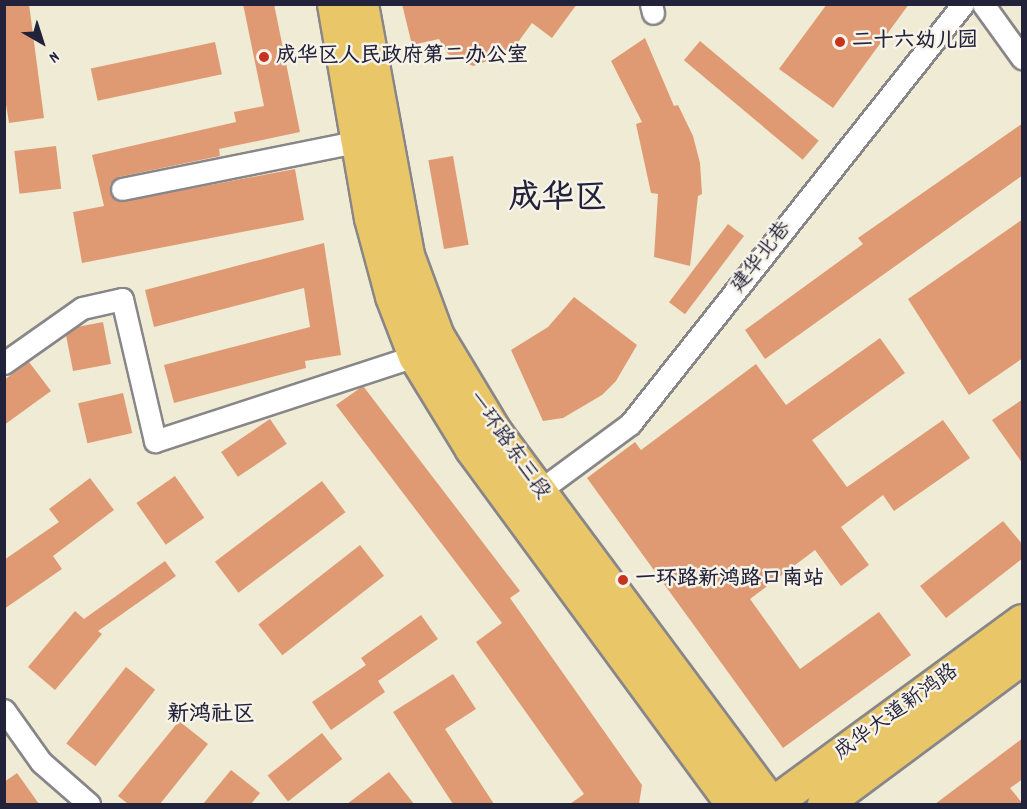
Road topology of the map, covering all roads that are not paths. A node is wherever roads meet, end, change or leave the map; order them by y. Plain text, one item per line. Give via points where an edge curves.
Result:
1 (332, 4) edge
2 (963, 4) edge
3 (983, 4) edge
4 (358, 20) edge
5 (1023, 58) edge
6 (359, 141) junction
7 (122, 189) dead end
8 (415, 356) junction
9 (4, 363) edge
10 (539, 491) junction
11 (1023, 621) edge
12 (1023, 657) edge
13 (4, 711) edge
14 (12, 739) edge
15 (89, 804) edge
16 (733, 804) edge
17 (771, 804) edge
18 (824, 804) edge

1 - 4 main road
2 - 10 street, 建华北巷 via 630,424
3 - 5 street
4 - 6 main road, 一环路东三段
4 - 10 main road, 一环路东三段 via 417,288 436,336 460,377
6 - 7 street
6 - 8 main road, 一环路东三段 via 381,261
8 - 9 street via 155,441 122,299 82,308
8 - 16 main road, 一环路东三段 via 472,448
10 - 17 main road, 一环路东三段
11 - 17 main road, 成华大道新鸿路
12 - 18 main road, 成华大道新鸿路
13 - 14 street
14 - 15 street

